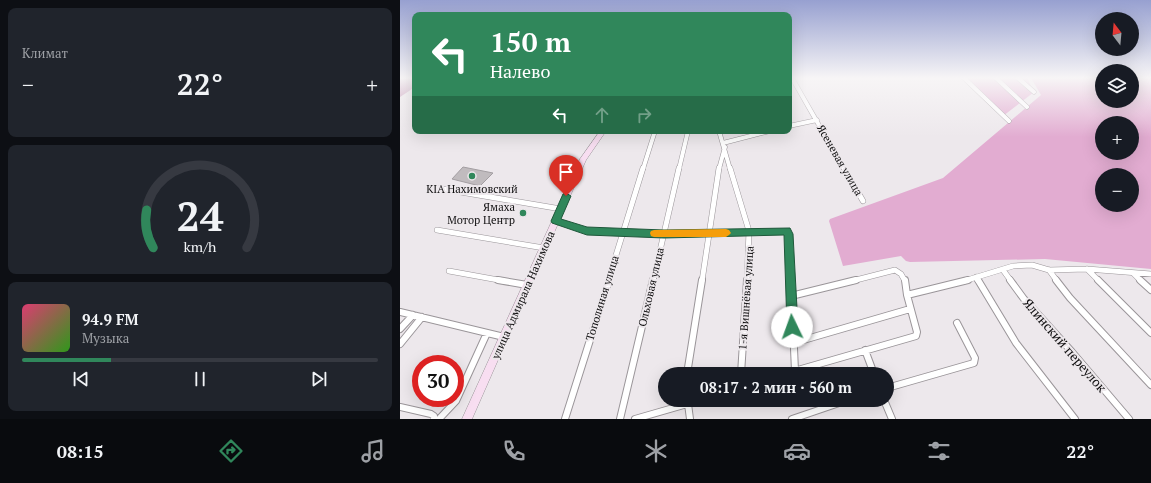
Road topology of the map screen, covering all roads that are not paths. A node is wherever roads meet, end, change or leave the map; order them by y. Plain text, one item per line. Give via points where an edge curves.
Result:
1 (804, 98) edge
2 (984, 98) edge
3 (1017, 98) edge
4 (1027, 107) dead end
5 (817, 120) junction
6 (1009, 121) dead end
7 (792, 125) edge
8 (601, 134) edge
9 (654, 134) edge
10 (687, 134) edge
11 (720, 134) edge
12 (760, 134) edge
13 (724, 145) junction
14 (437, 188) dead end
15 (863, 201) dead end
16 (561, 209) junction
17 (556, 221) junction
18 (437, 230) dead end
19 (749, 231) junction
20 (623, 232) junction
21 (664, 234) junction
22 (709, 234) junction
23 (544, 248) junction
24 (1087, 269) junction
25 (1003, 270) junction
26 (1049, 270) junction
27 (449, 271) dead end
28 (1133, 273) junction
29 (1151, 274) edge
30 (976, 277) junction
31 (527, 285) junction
32 (1151, 290) edge
33 (907, 295) junction
34 (790, 296) junction
35 (910, 308) junction
36 (400, 312) edge
37 (413, 315) junction
38 (422, 317) junction
39 (957, 323) dead end
40 (400, 329) edge
41 (487, 333) junction
42 (1151, 333) edge
43 (504, 337) junction
44 (793, 343) junction
45 (400, 344) edge
46 (865, 350) junction
47 (688, 367) edge
48 (741, 367) edge
49 (795, 367) edge
50 (808, 367) edge
51 (871, 367) edge
52 (1151, 385) edge
53 (894, 386) edge
54 (400, 407) edge
55 (672, 407) edge
56 (686, 407) edge
57 (827, 407) edge
58 (887, 407) edge
59 (434, 419) edge
60 (439, 419) edge
61 (467, 419) edge
62 (565, 419) edge
63 (620, 419) edge
64 (636, 419) edge
65 (690, 419) edge
66 (792, 419) edge
67 (892, 419) edge
68 (1075, 419) edge
69 (1128, 419) edge

1 - 5 street, Ясеневая улица
2 - 6 street
3 - 4 street
5 - 7 street
5 - 15 street, Ясеневая улица
8 - 16 main road, улица Адмирала Нахимова via 583,158
9 - 20 street, Тополиная улица
10 - 21 street, Ольховая улица
11 - 13 street, 1-я Вишнёвая улица
12 - 13 street
13 - 19 street, 1-я Вишнёвая улица
13 - 22 street via 714,189
14 - 16 street
16 - 17 main road, улица Адмирала Нахимова
17 - 20 street via 580,230
17 - 23 main road, улица Адмирала Нахимова
18 - 23 street
19 - 22 street
19 - 34 street via 788,232
19 - 48 street, 1-я Вишнёвая улица
20 - 21 street
20 - 62 street, Тополиная улица
21 - 22 street
21 - 63 street, Ольховая улица
22 - 47 street
23 - 31 main road, улица Адмирала Нахимова
24 - 26 street
24 - 28 street
24 - 42 street
25 - 26 street via 1013,266 1032,265
25 - 30 street
25 - 69 street, Ялинский переулок via 1024,299
26 - 52 street via 1070,298
27 - 31 street
28 - 29 street
28 - 32 street
30 - 33 street
30 - 68 street via 1016,343
31 - 43 main road, улица Адмирала Нахимова
33 - 34 street via 905,280 900,272 895,270
33 - 35 street
34 - 44 street
35 - 44 street
35 - 46 street via 917,335
36 - 37 street
37 - 38 street
37 - 40 street
38 - 41 street
38 - 45 street
39 - 53 street via 975,361
41 - 43 street
41 - 60 street via 456,401
43 - 61 main road, улица Адмирала Нахимова
44 - 49 street
46 - 50 street
46 - 51 street
54 - 59 street via 431,414
55 - 64 street
56 - 65 street
57 - 66 street
58 - 67 street

